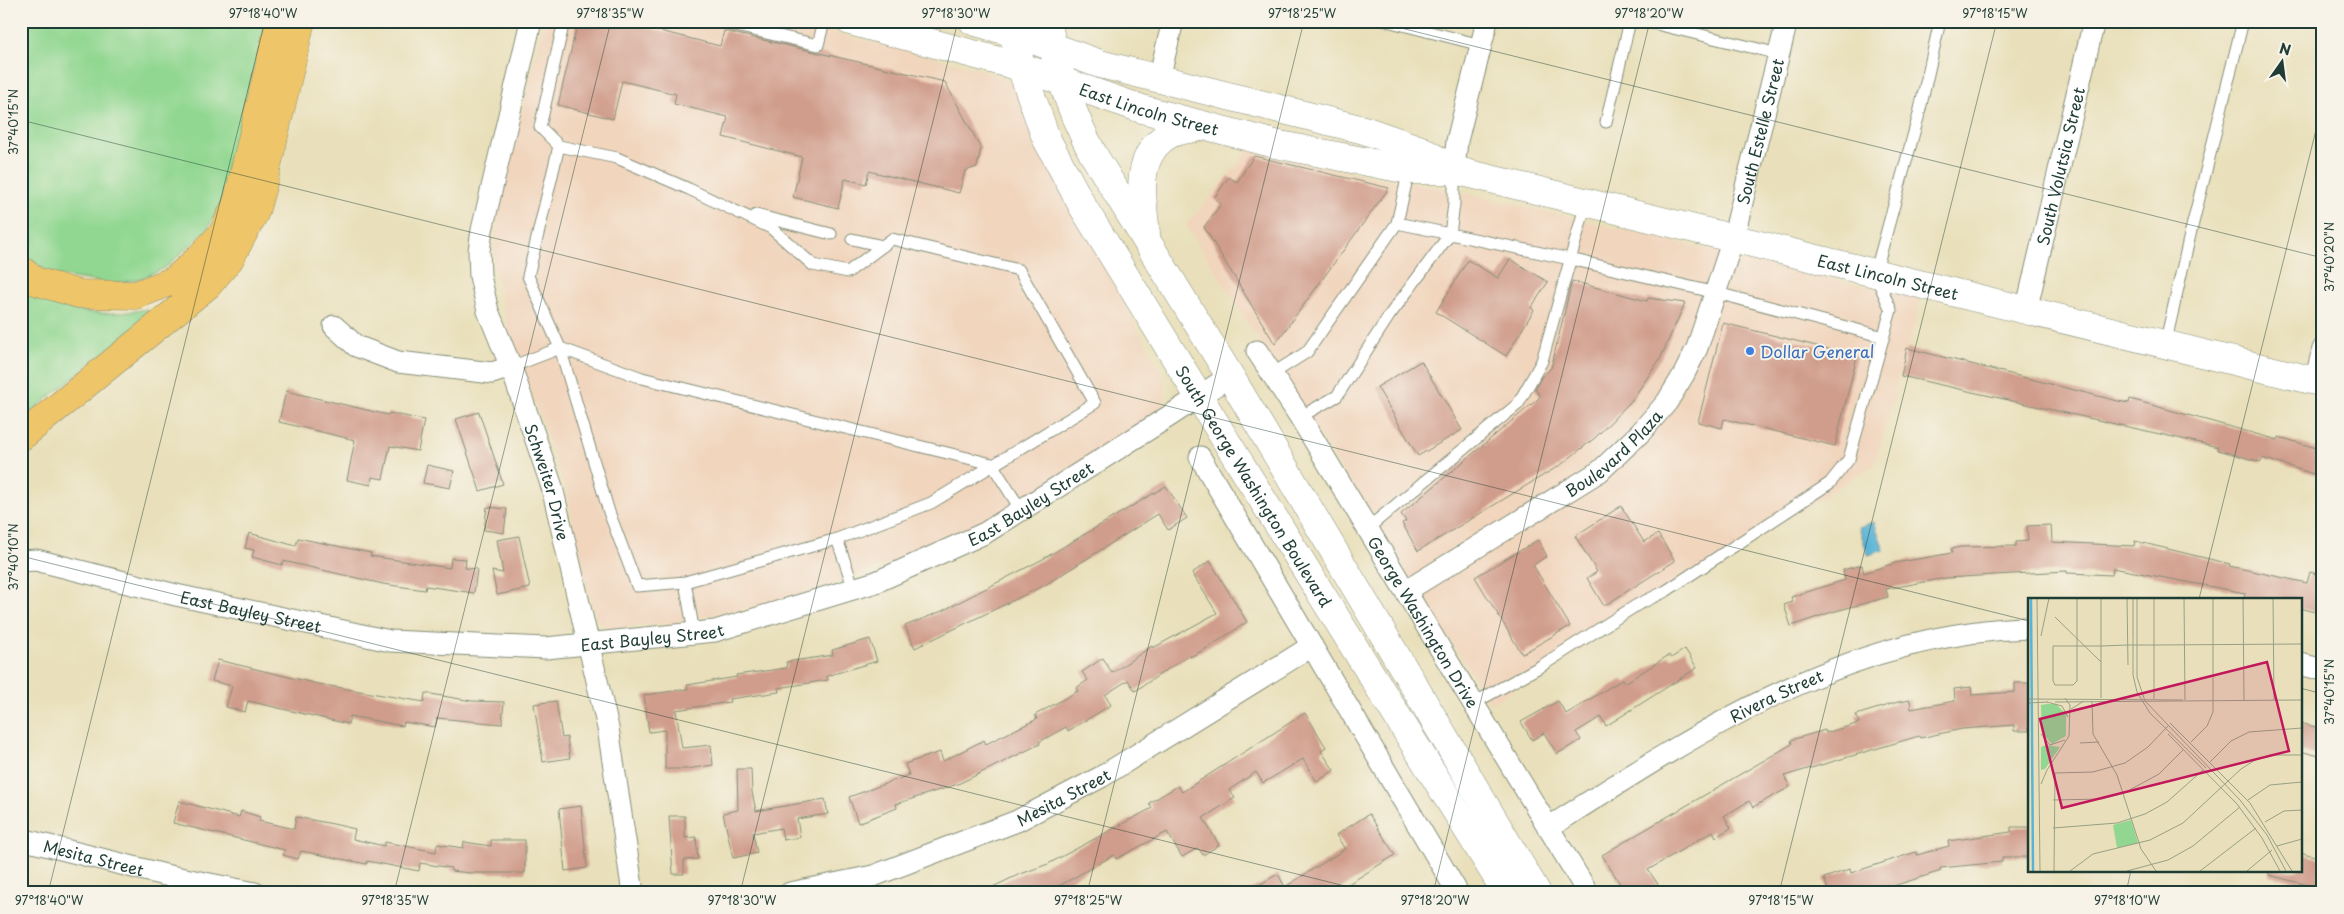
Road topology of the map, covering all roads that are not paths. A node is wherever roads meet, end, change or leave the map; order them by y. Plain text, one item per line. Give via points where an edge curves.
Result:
1 (274, 21) edge
2 (280, 21) edge
3 (301, 21) edge
4 (531, 21) edge
5 (564, 21) edge
6 (716, 21) edge
7 (824, 21) edge
8 (850, 21) edge
9 (973, 21) edge
10 (1173, 21) edge
11 (1387, 21) edge
12 (1487, 21) edge
13 (1630, 21) edge
14 (1644, 21) edge
15 (1787, 21) edge
16 (1940, 21) edge
17 (2094, 21) edge
18 (2243, 21) edge
19 (1012, 27) edge
20 (1050, 34) edge
21 (1481, 45) junction
22 (1779, 54) junction
23 (272, 57) junction
24 (1021, 67) junction
25 (1159, 78) junction
26 (1061, 82) junction
27 (1606, 122) dead end
28 (1205, 126) junction
29 (558, 146) junction
30 (1410, 170) junction
31 (1454, 170) junction
32 (1586, 202) junction
33 (732, 209) junction
34 (1397, 223) junction
35 (831, 234) dead end
36 (1450, 234) junction
37 (852, 239) dead end
38 (1733, 239) junction
39 (1147, 242) junction
40 (883, 246) junction
41 (1570, 259) junction
42 (21, 270) edge
43 (1875, 274) junction
44 (1717, 293) junction
45 (2026, 311) junction
46 (334, 326) dead end
47 (1884, 337) junction
48 (2165, 345) junction
49 (560, 348) junction
50 (2323, 349) edge
51 (1257, 351) dead end
52 (511, 367) junction
53 (1272, 374) junction
54 (1230, 376) junction
55 (2319, 382) edge
56 (1199, 397) junction
57 (1300, 417) junction
58 (21, 437) edge
59 (1200, 457) dead end
60 (992, 464) junction
61 (1021, 510) junction
62 (1368, 528) junction
63 (837, 539) junction
64 (21, 561) edge
65 (685, 582) junction
66 (854, 589) junction
67 (1406, 591) junction
68 (2028, 628) edge
69 (694, 633) junction
70 (589, 644) junction
71 (1312, 646) junction
72 (2302, 665) edge
73 (2323, 670) edge
74 (1474, 703) junction
75 (1548, 828) junction
76 (21, 839) edge
77 (1453, 891) edge
78 (255, 893) edge
79 (633, 893) edge
80 (790, 893) edge
81 (1508, 893) edge
82 (1537, 893) edge
83 (1588, 893) edge

1 - 23 highway
2 - 23 highway
3 - 58 highway via 260,195 229,260 208,285
4 - 52 street, Schweiter Drive via 479,251 480,276 488,311
5 - 29 lane via 540,127
6 - 7 lane via 818,45
8 - 24 street, East Lincoln Street
9 - 19 street, East Lincoln Street
10 - 25 street
11 - 21 lane
12 - 21 street
13 - 27 lane
14 - 22 lane
15 - 22 street, South Estelle Street
16 - 43 lane via 1918,118
17 - 45 street, South Volutsia Street
18 - 48 lane
19 - 20 street, East Lincoln Street
19 - 24 street, South George Washington Boulevard
20 - 25 street, East Lincoln Street via 1100,64
20 - 26 street, South George Washington Boulevard
21 - 31 street via 1457,141
22 - 38 street, South Estelle Street
23 - 42 highway via 236,203 223,233 175,280 136,295 79,294 35,281
24 - 26 street, East Lincoln Street
24 - 56 street, South George Washington Boulevard via 1046,138 1064,173
25 - 31 street, East Lincoln Street via 1364,130 1420,150
26 - 28 street, East Lincoln Street via 1142,110
26 - 39 street, South George Washington Boulevard via 1093,154
28 - 30 street, East Lincoln Street via 1275,144
28 - 39 street via 1171,134 1156,146 1145,163 1141,188
29 - 33 lane via 617,158
29 - 49 lane via 528,276
30 - 31 street, East Lincoln Street
30 - 34 lane
31 - 32 street, East Lincoln Street
31 - 36 lane
32 - 38 street, East Lincoln Street
32 - 41 lane
33 - 35 lane
33 - 40 lane via 771,228 813,265 848,272
34 - 36 lane
34 - 53 lane via 1307,352
36 - 41 lane
36 - 57 lane via 1389,316 1337,396
37 - 40 lane
38 - 43 street, East Lincoln Street
38 - 44 street, Boulevard Plaza
39 - 54 street, South George Washington Boulevard
40 - 60 lane via 892,239 1019,270 1095,403
41 - 44 lane
41 - 62 lane via 1542,361 1518,404
43 - 45 street, East Lincoln Street
43 - 47 lane via 1891,310
44 - 47 lane
44 - 67 street, Boulevard Plaza via 1684,374 1667,402 1619,455 1600,471
45 - 48 street, East Lincoln Street
46 - 52 street via 356,346 398,362 492,373
47 - 74 lane via 1849,460 1830,483 1666,591 1637,605 1541,666
48 - 55 street, East Lincoln Street
49 - 52 lane
49 - 60 lane via 642,378
49 - 65 lane via 609,512 637,586
50 - 55 street
51 - 53 street, George Washington Drive
52 - 70 street, Schweiter Drive via 552,487
53 - 57 street, George Washington Drive
54 - 56 street, East Bayley Street
54 - 82 street, South George Washington Boulevard
56 - 61 street, East Bayley Street
56 - 81 street, South George Washington Boulevard
57 - 62 street, George Washington Drive
59 - 71 street
60 - 61 lane
60 - 63 lane via 930,503
61 - 66 street, East Bayley Street via 985,533
62 - 67 street, George Washington Drive
63 - 65 lane
63 - 66 lane
64 - 70 street, East Bayley Street via 36,560 176,595 390,640 546,648
65 - 69 lane
66 - 69 street, East Bayley Street via 714,631
67 - 74 street, George Washington Drive
68 - 75 street, Rivera Street via 1910,644 1805,680 1708,728
69 - 70 street, East Bayley Street
70 - 79 street, Schweiter Drive via 608,728
71 - 77 street
71 - 80 street, Mesita Street via 1101,777 1017,821 873,876
72 - 73 street
74 - 75 street, George Washington Drive
75 - 83 street, George Washington Drive
76 - 78 street, Mesita Street via 165,875

